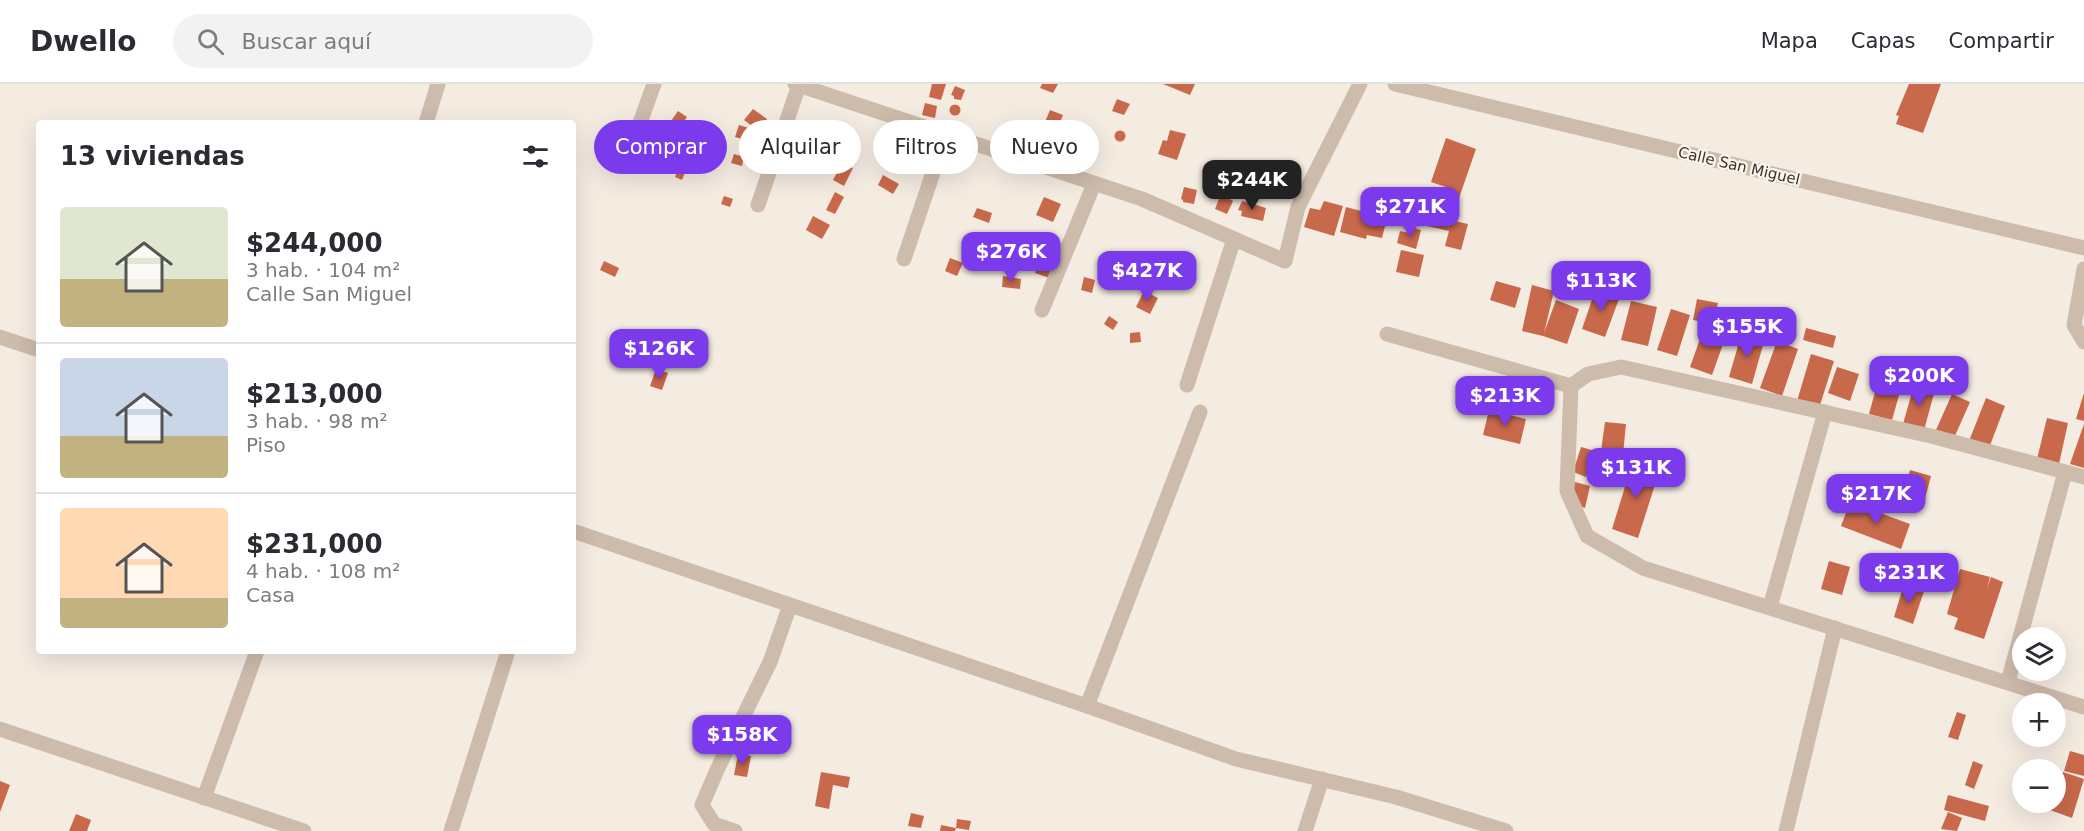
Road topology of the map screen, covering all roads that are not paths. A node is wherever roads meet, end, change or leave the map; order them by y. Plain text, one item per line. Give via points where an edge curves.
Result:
1 (438, 84) edge
2 (654, 84) edge
3 (1360, 84) edge
4 (1395, 84) edge
5 (797, 85) edge
6 (427, 120) edge
7 (641, 120) edge
8 (903, 120) edge
9 (978, 145) edge
10 (933, 174) edge
11 (1094, 184) junction
12 (758, 205) dead end
13 (1234, 239) junction
14 (2084, 248) edge
15 (904, 259) dead end
16 (2084, 269) edge
17 (1042, 310) dead end
18 (1387, 334) dead end
19 (0, 337) edge
20 (2084, 342) edge
21 (36, 349) edge
22 (1187, 385) dead end
23 (1571, 386) junction
24 (1200, 412) dead end
25 (1825, 412) junction
26 (2065, 472) junction
27 (2084, 477) edge
28 (576, 532) edge
29 (790, 605) junction
30 (1770, 607) junction
31 (1835, 628) junction
32 (256, 654) edge
33 (507, 654) edge
34 (2008, 682) junction
35 (1087, 706) junction
36 (2084, 707) edge
37 (0, 729) edge
38 (1322, 779) junction
39 (204, 798) junction
40 (304, 831) edge
41 (451, 831) edge
42 (735, 831) edge
43 (1305, 831) edge
44 (1506, 831) edge
45 (1786, 831) edge

1 - 6 street
2 - 7 street
3 - 13 street via 1298,207 1285,261
4 - 14 street, Calle San Miguel
5 - 8 street
5 - 12 street
9 - 11 street
10 - 15 street
11 - 13 street
11 - 17 street
13 - 22 street
16 - 20 street via 2074,325
18 - 23 street
19 - 21 street
23 - 25 street via 1588,374 1621,367
23 - 30 street via 1567,491 1587,536 1643,568
24 - 35 street
25 - 26 street
25 - 30 street
26 - 27 street
26 - 34 street
28 - 29 street
29 - 35 street
29 - 42 street via 770,662 702,805 714,824
30 - 31 street
31 - 34 street
31 - 45 street
32 - 39 street
33 - 41 street
34 - 36 street
35 - 38 street via 1236,759
37 - 39 street
38 - 43 street
38 - 44 street via 1396,796
39 - 40 street

